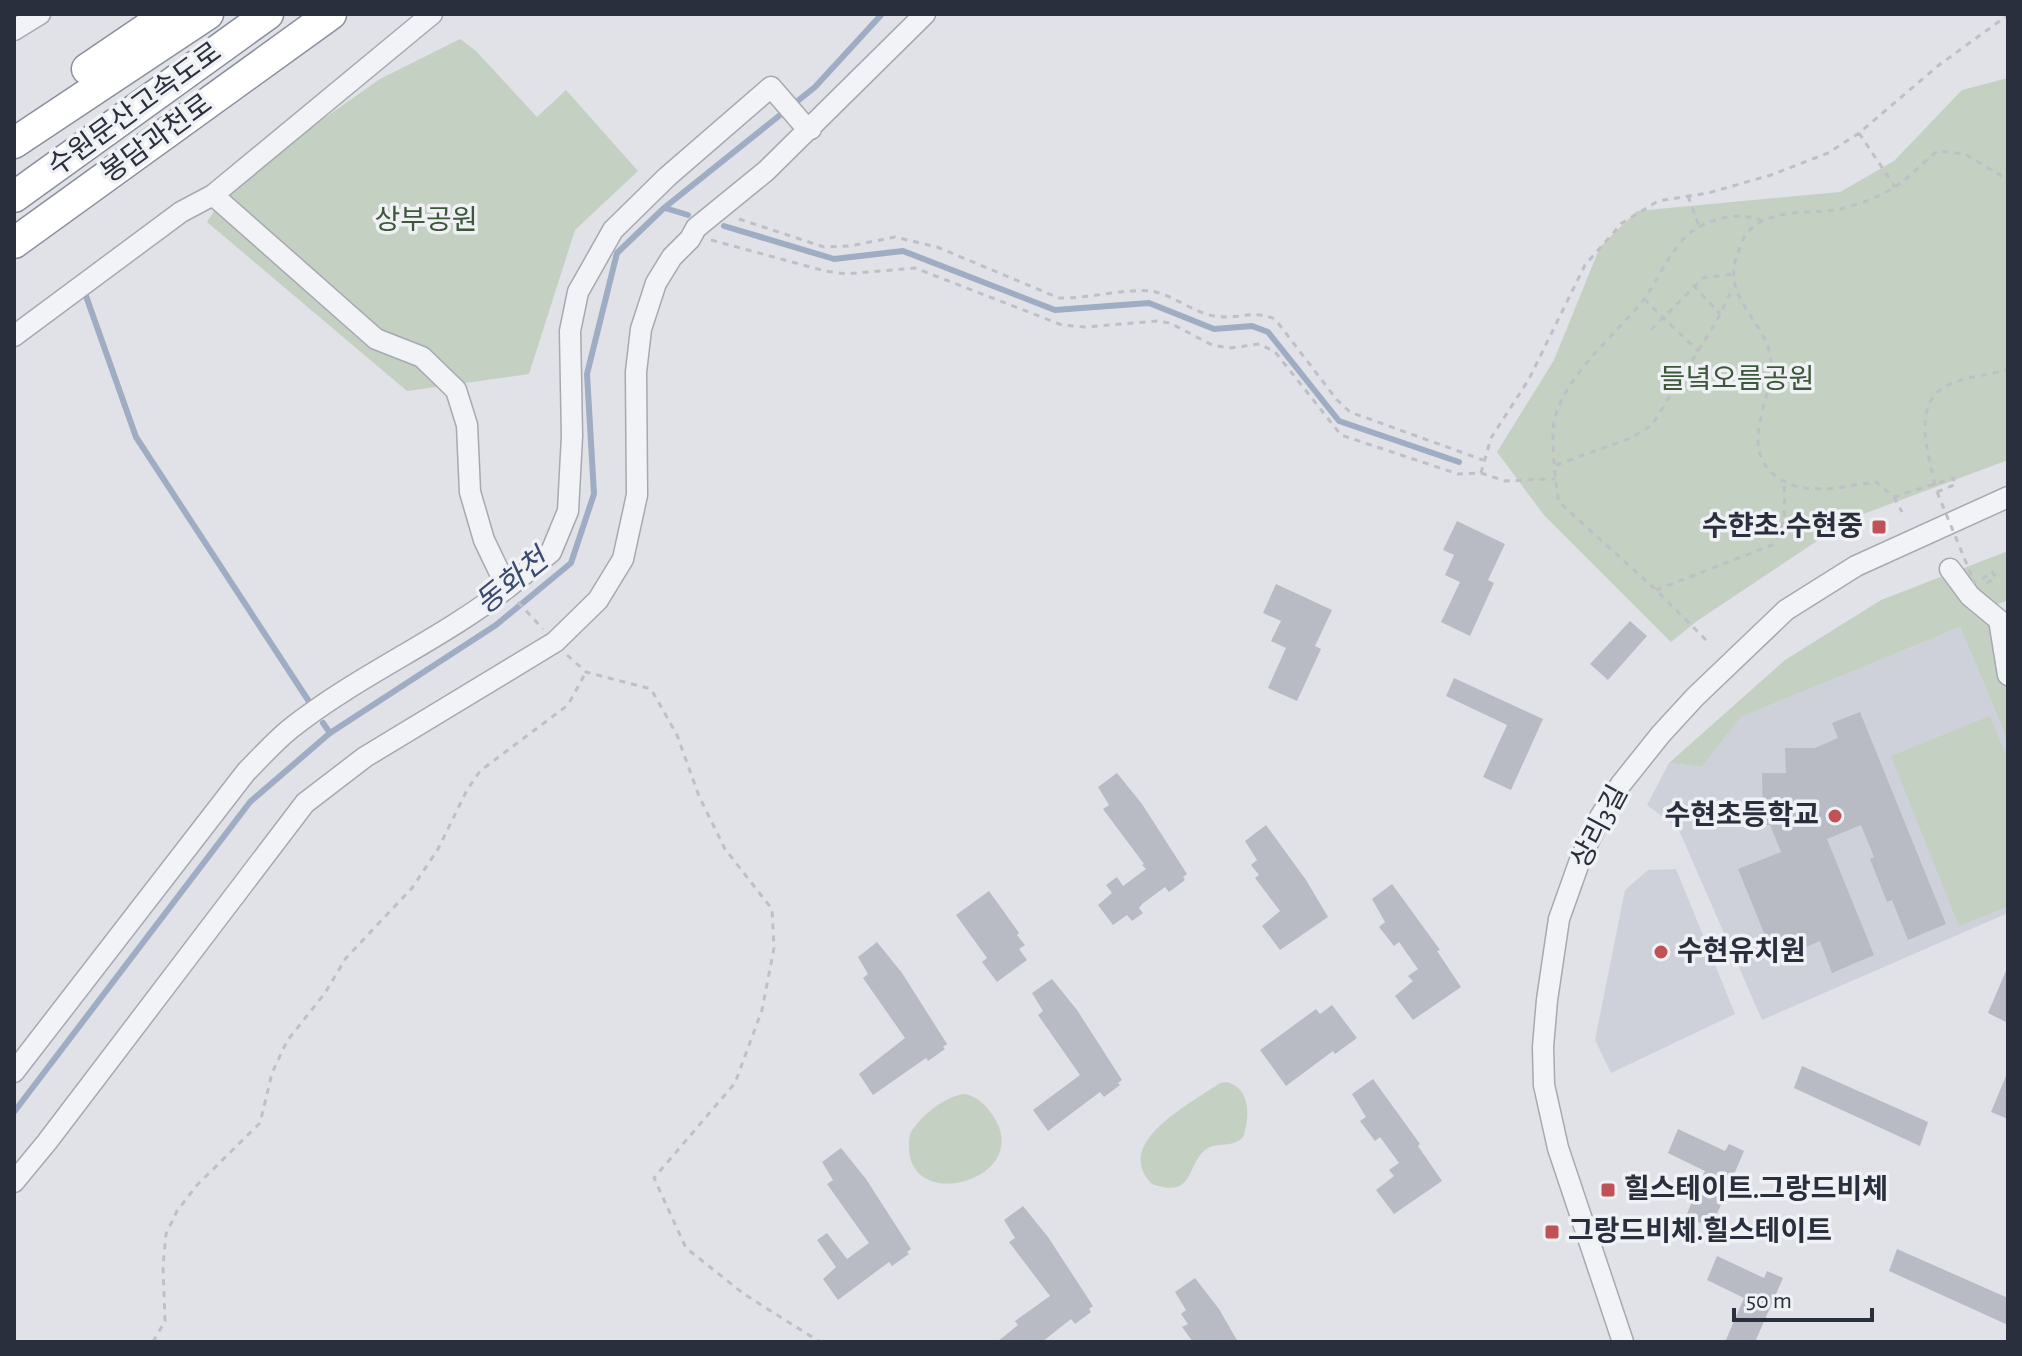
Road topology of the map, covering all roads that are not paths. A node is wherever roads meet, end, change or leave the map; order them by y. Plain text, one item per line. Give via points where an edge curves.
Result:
1 (40, 14) edge
2 (168, 14) edge
3 (208, 14) edge
4 (331, 14) edge
5 (432, 14) edge
6 (925, 14) edge
7 (262, 19) edge
8 (14, 30) edge
9 (14, 120) edge
10 (807, 126) junction
11 (14, 143) edge
12 (213, 195) junction
13 (14, 197) edge
14 (14, 243) edge
15 (14, 336) edge
16 (2008, 497) edge
17 (1950, 569) dead end
18 (510, 593) junction
19 (2008, 675) edge
20 (14, 1072) edge
21 (14, 1182) edge
22 (1623, 1342) edge

1 - 8 street
2 - 9 highway
3 - 11 highway, 수원문산고속도로
4 - 14 highway, 봉담과천로
5 - 12 street
6 - 10 street
7 - 13 highway, 수원문산고속도로
10 - 18 street via 771,87 613,230 578,292 570,331 568,511 551,552
10 - 21 street via 766,171 696,228 656,283 641,329 636,372 637,495 623,559 598,600 552,639 365,757 305,803
12 - 15 street via 181,212
12 - 18 street via 376,339 422,357 456,390 467,425 470,492 484,540
16 - 22 street, 상리3길 via 1856,566 1786,610 1661,734 1621,784 1580,860 1559,919 1547,1000 1544,1085 1558,1148
17 - 19 street via 1970,596 1999,620
18 - 20 street via 289,730 246,772

